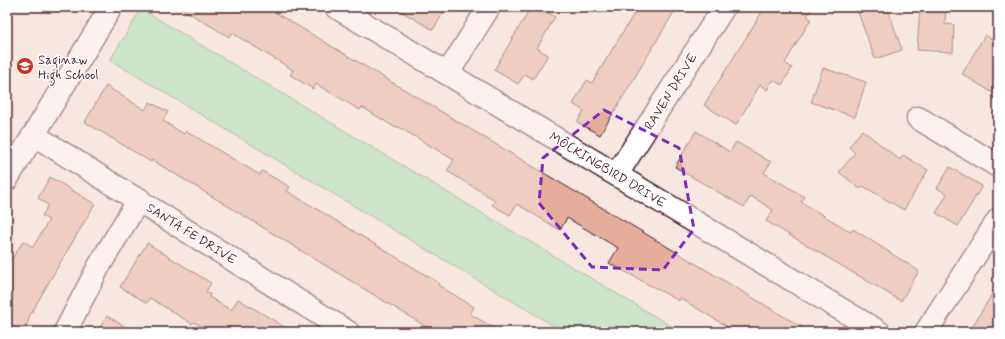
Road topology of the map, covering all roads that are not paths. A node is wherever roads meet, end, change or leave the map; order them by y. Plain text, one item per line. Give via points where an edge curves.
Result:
1 (111, 7) edge
2 (336, 7) edge
3 (489, 7) edge
4 (724, 7) edge
5 (448, 73) junction
6 (918, 118) dead end
7 (34, 135) junction
8 (998, 166) edge
9 (617, 174) junction
10 (7, 179) edge
11 (139, 200) junction
12 (998, 220) edge
13 (65, 332) edge
14 (348, 332) edge
15 (879, 332) edge
16 (926, 332) edge

1 - 7 street
2 - 5 street, MOCKINGBIRD DRIVE
3 - 5 street
4 - 9 street, RAVEN DRIVE
5 - 9 street, MOCKINGBIRD DRIVE
6 - 8 street
7 - 10 street
7 - 11 street, SANTA FE DRIVE
9 - 15 street, MOCKINGBIRD DRIVE
11 - 13 street via 99,266
11 - 14 street, SANTA FE DRIVE
12 - 16 street

